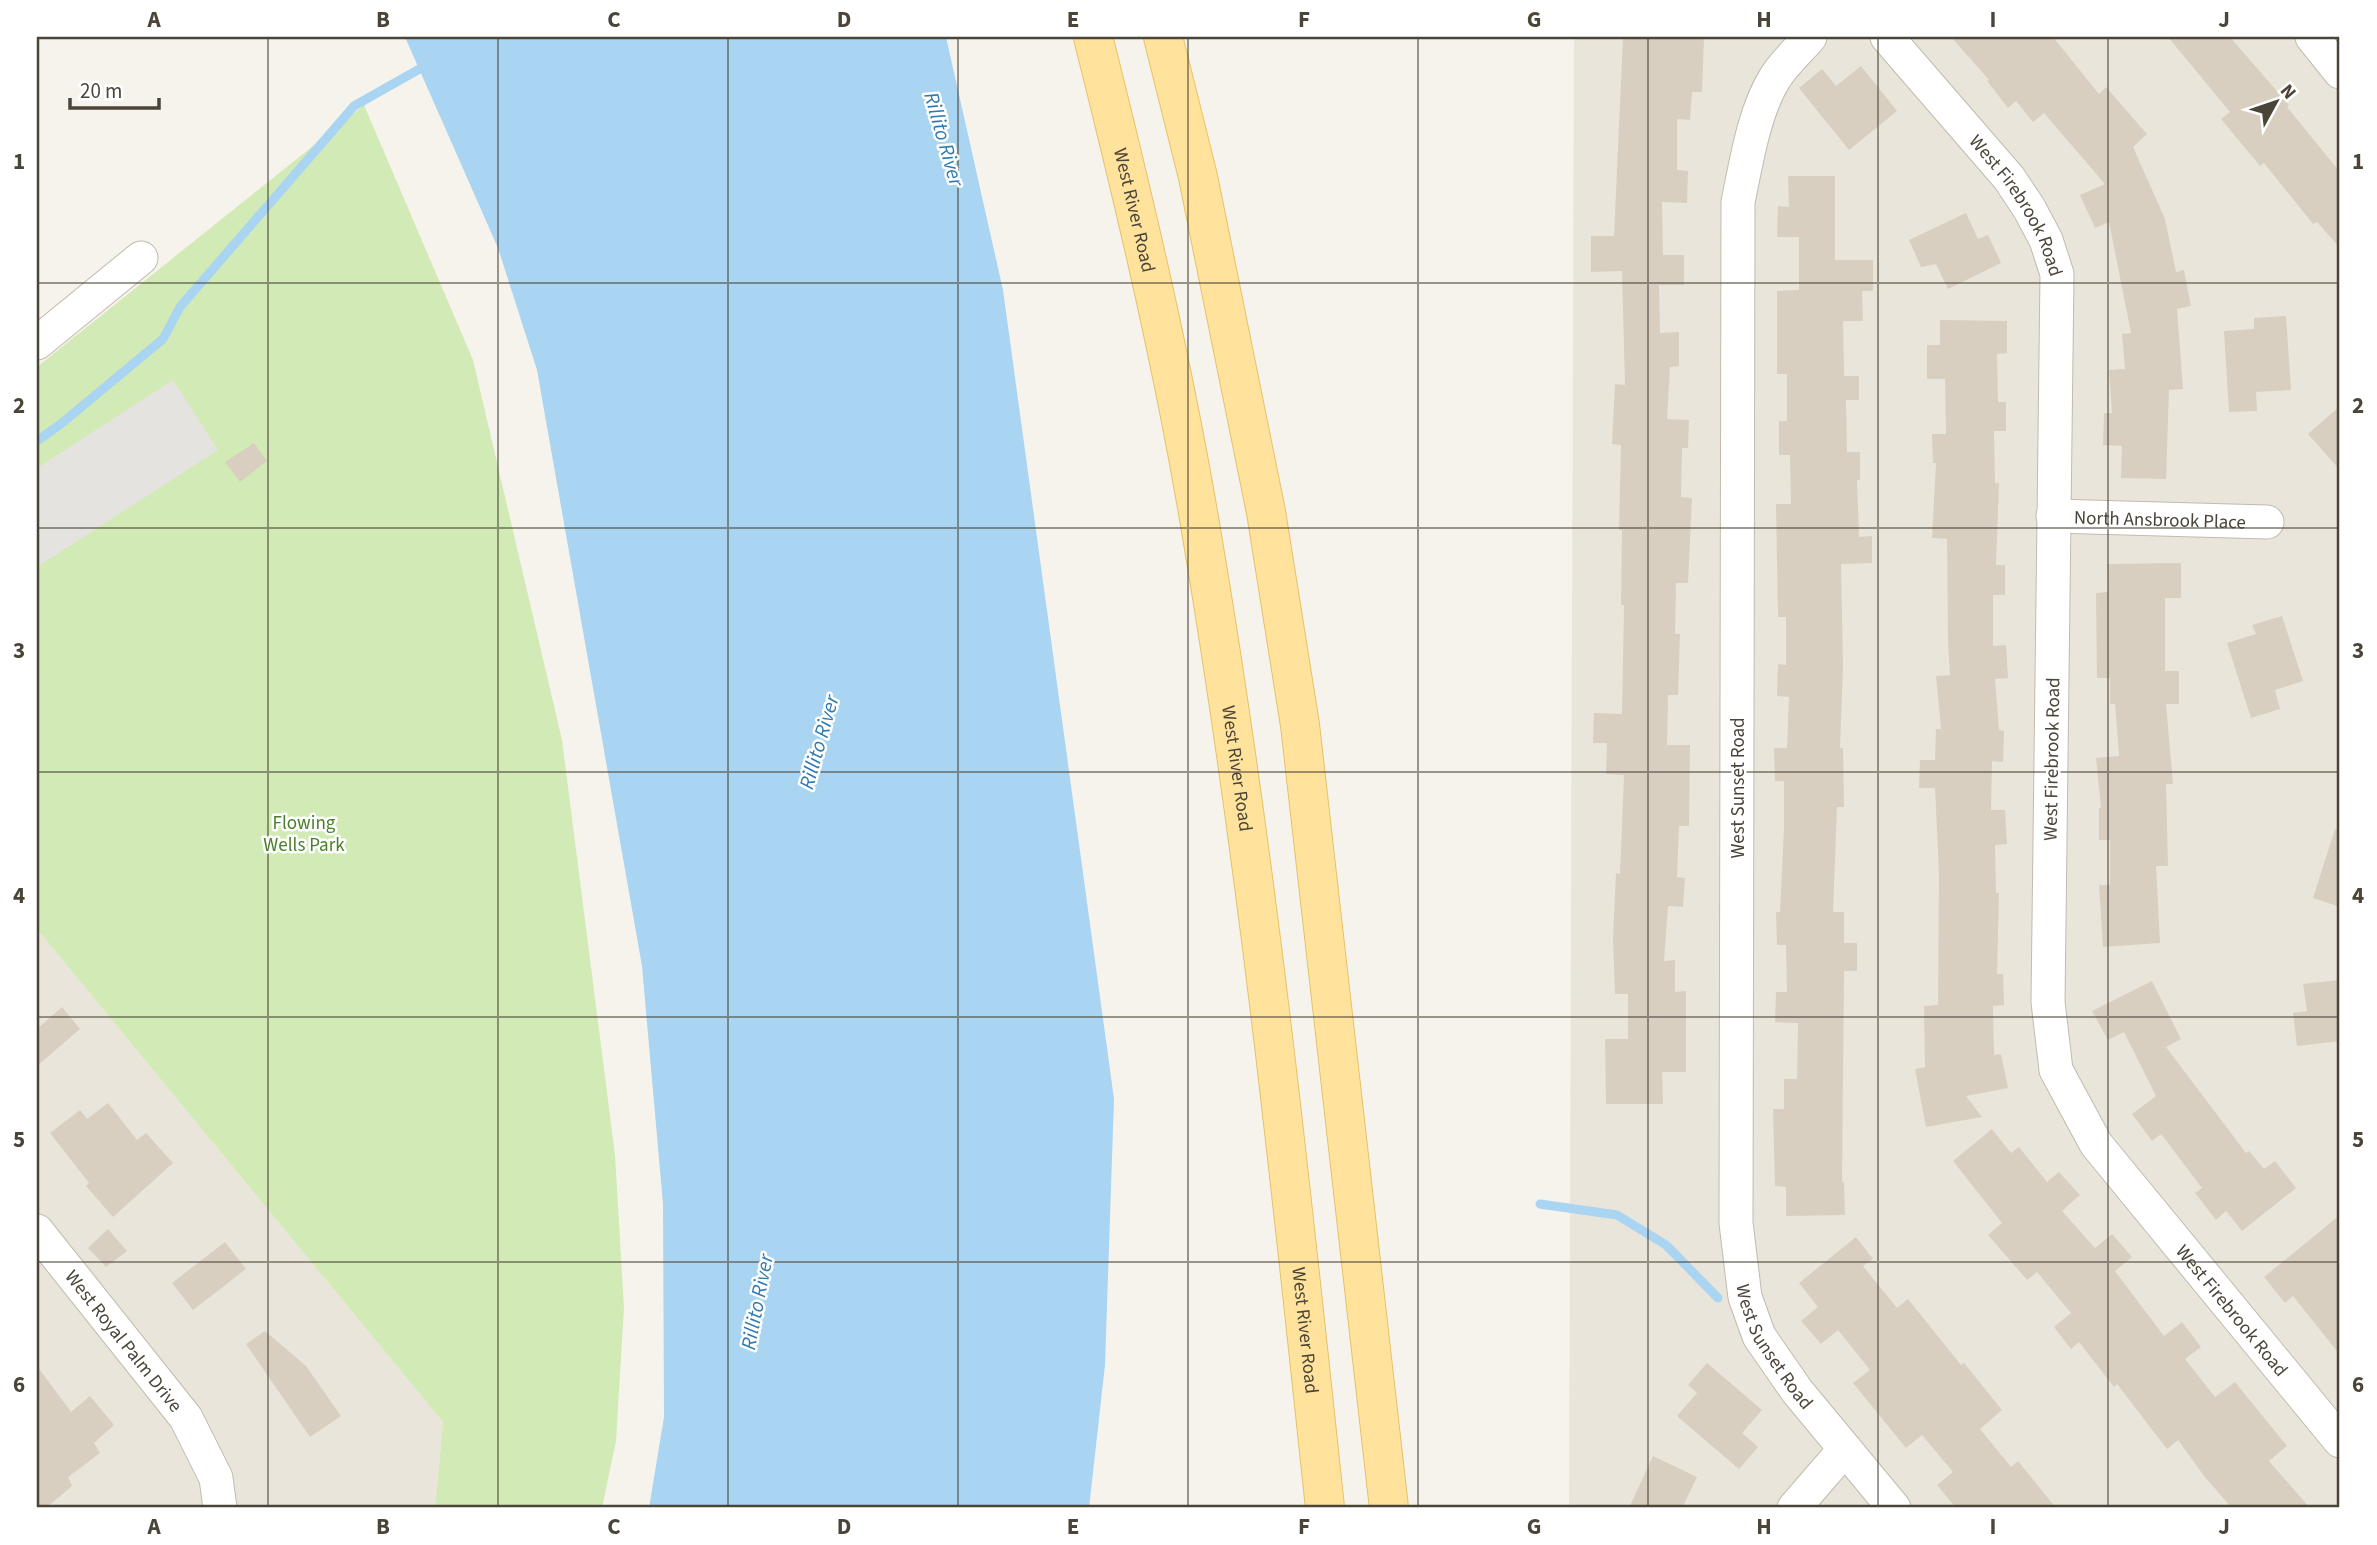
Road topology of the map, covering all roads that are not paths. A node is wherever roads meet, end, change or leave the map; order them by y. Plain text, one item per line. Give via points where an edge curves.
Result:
1 (1093, 37) edge
2 (1163, 37) edge
3 (1810, 37) edge
4 (1887, 37) edge
5 (2312, 37) edge
6 (2340, 72) edge
7 (141, 258) dead end
8 (37, 343) edge
9 (2053, 516) junction
10 (2267, 522) dead end
11 (37, 1231) edge
12 (2340, 1441) edge
13 (1845, 1449) junction
14 (220, 1508) edge
15 (1325, 1508) edge
16 (1389, 1508) edge
17 (1794, 1508) edge
18 (1894, 1508) edge

1 - 15 main road, West River Road via 1143,240 1202,538 1241,780
2 - 16 main road via 1198,177 1263,498 1300,725
3 - 13 street, West Sunset Road via 1775,77 1766,97 1738,202 1737,1223 1745,1297 1759,1336
4 - 9 street, West Firebrook Road via 2009,178 2046,240 2057,274
5 - 6 street
7 - 8 street
9 - 10 street, North Ansbrook Place
9 - 12 street, West Firebrook Road via 2048,1002 2056,1070 2096,1144
11 - 14 street, West Royal Palm Drive via 186,1418 216,1478
13 - 17 street
13 - 18 street, West Sunset Road

